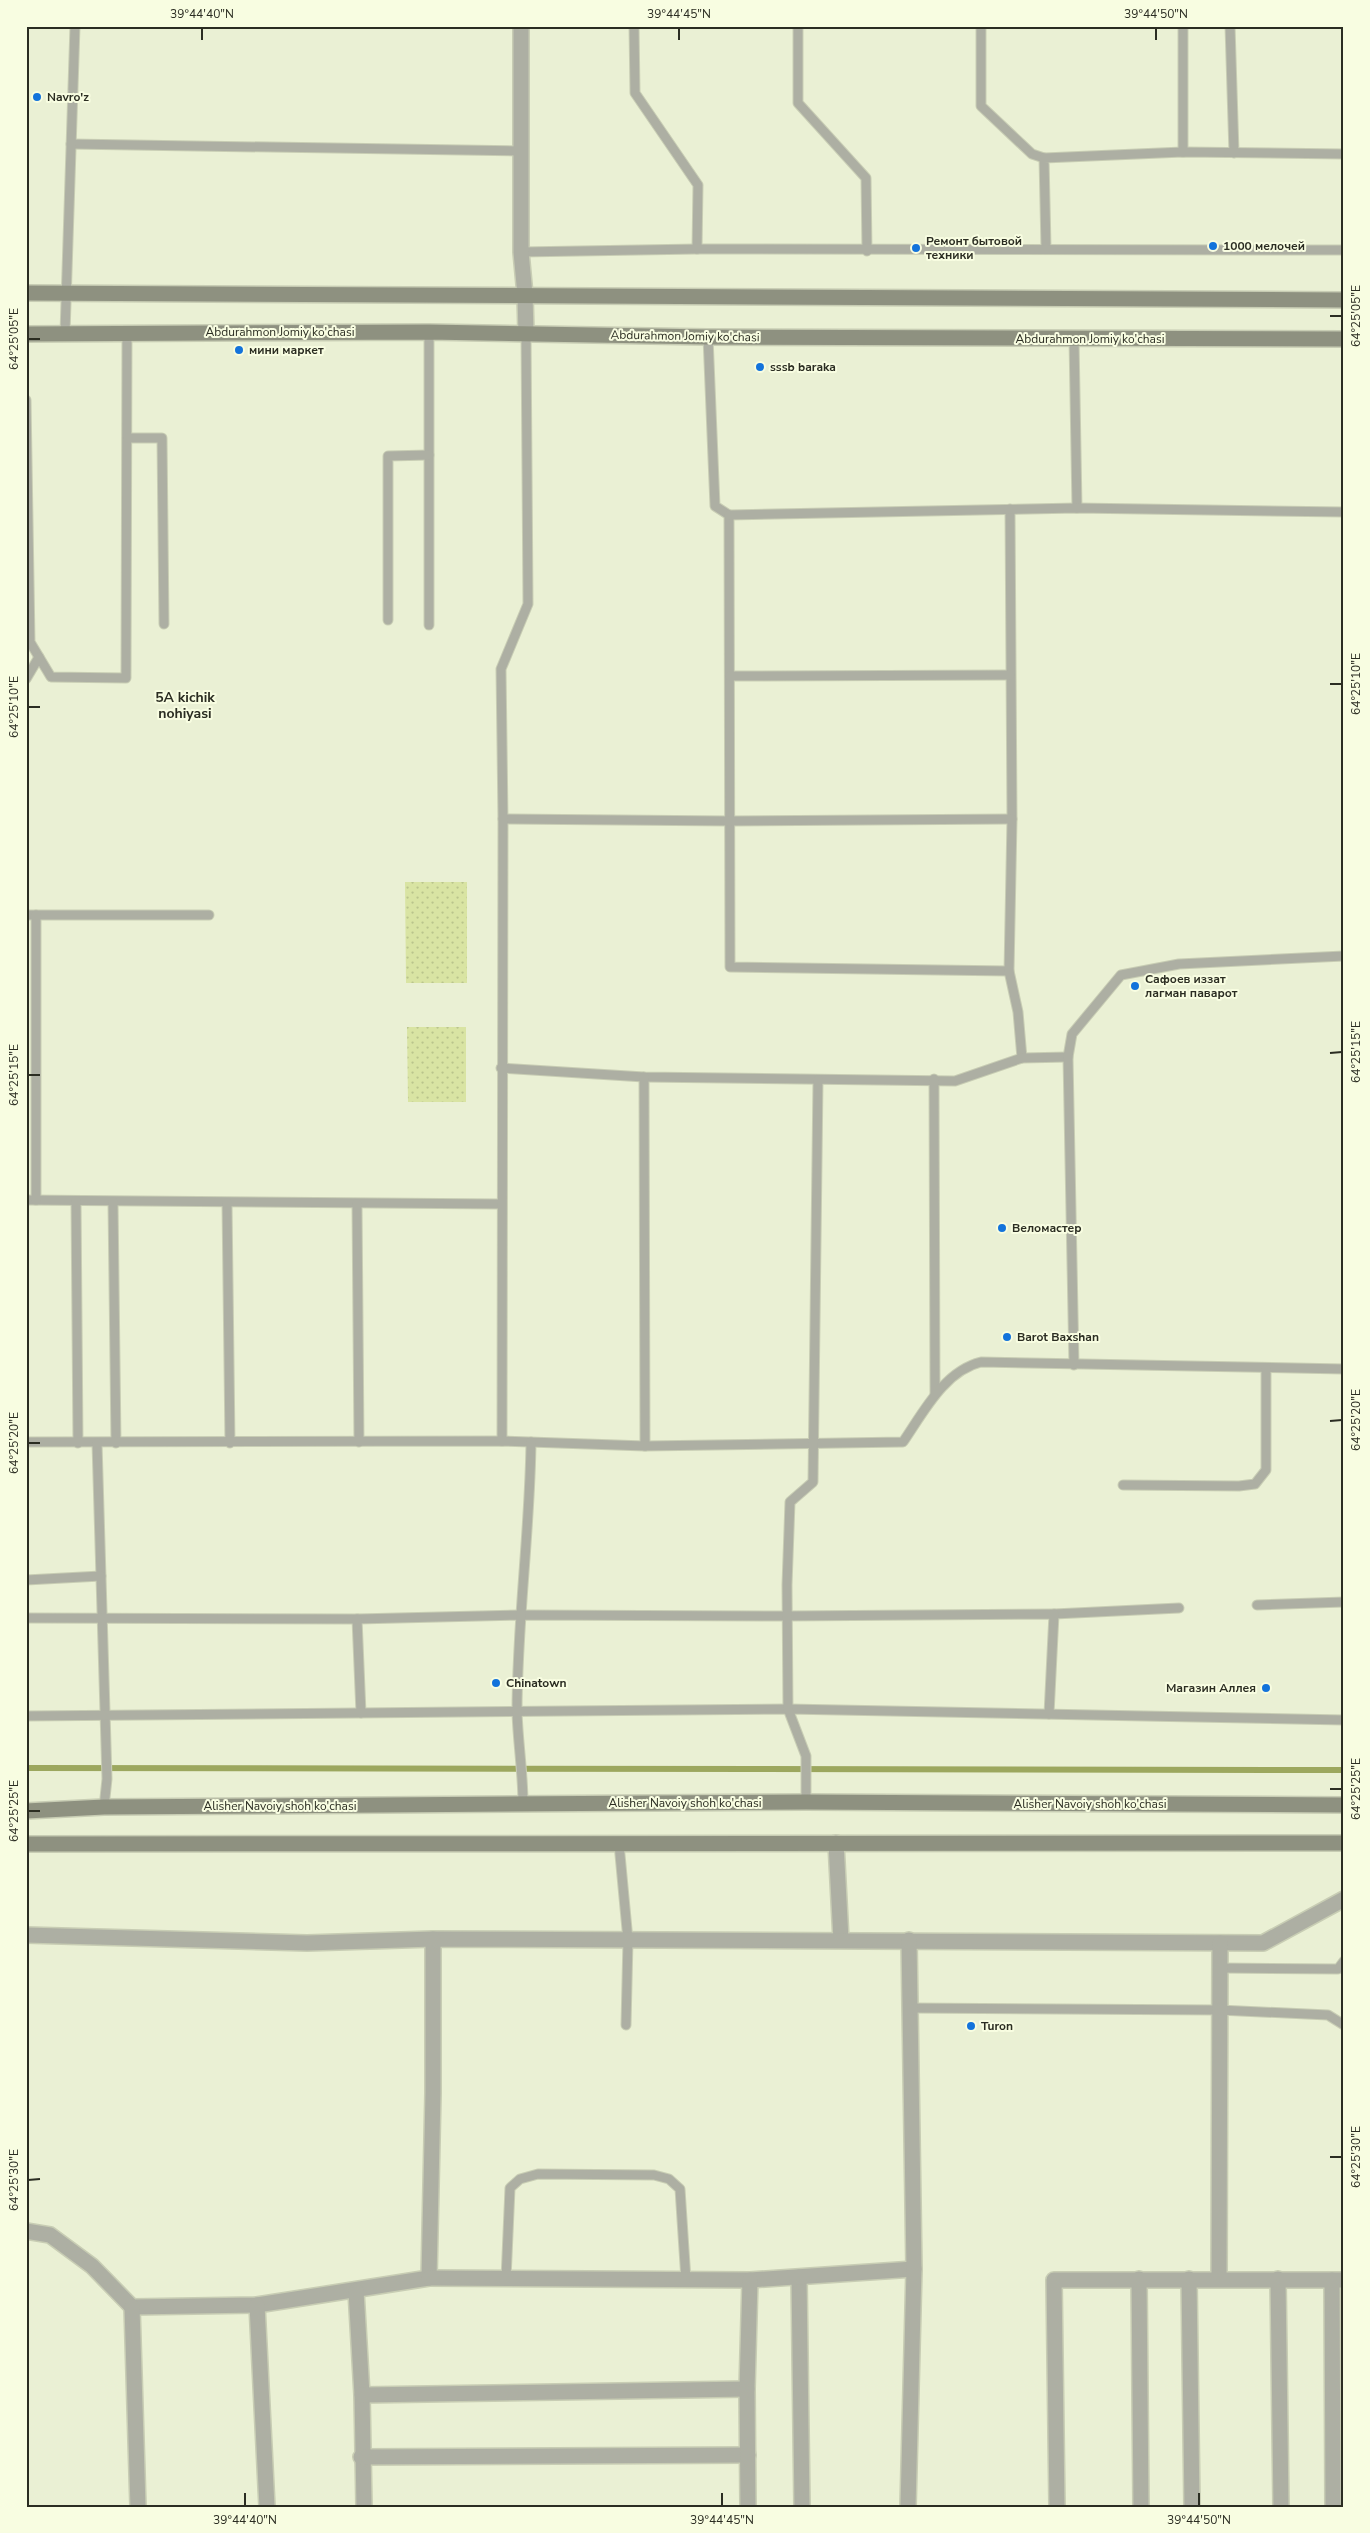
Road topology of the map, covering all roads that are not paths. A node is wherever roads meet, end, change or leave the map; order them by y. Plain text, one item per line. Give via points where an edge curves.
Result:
1 (75, 26) edge
2 (521, 26) edge
3 (634, 26) edge
4 (798, 26) edge
5 (981, 26) edge
6 (1183, 26) edge
7 (1230, 26) edge
8 (70, 144) junction
9 (519, 151) junction
10 (1184, 152) junction
11 (1234, 153) junction
12 (1344, 154) edge
13 (1044, 158) junction
14 (1046, 248) junction
15 (697, 249) junction
16 (1344, 250) edge
17 (867, 251) junction
18 (521, 252) junction
19 (65, 292) junction
20 (26, 293) edge
21 (525, 295) junction
22 (1344, 300) edge
23 (429, 332) junction
24 (65, 333) junction
25 (127, 333) junction
26 (26, 334) edge
27 (526, 334) junction
28 (708, 336) junction
29 (1074, 339) junction
30 (1344, 339) edge
31 (26, 400) edge
32 (128, 438) junction
33 (429, 455) junction
34 (27, 496) edge
35 (1077, 508) junction
36 (1010, 509) junction
37 (1344, 512) edge
38 (729, 515) junction
39 (388, 620) dead end
40 (164, 624) dead end
41 (430, 625) dead end
42 (39, 657) junction
43 (1010, 675) junction
44 (730, 676) junction
45 (26, 679) edge
46 (503, 819) junction
47 (1012, 819) junction
48 (730, 821) junction
49 (26, 915) edge
50 (36, 915) junction
51 (209, 915) dead end
52 (1344, 956) edge
53 (1009, 971) junction
54 (1068, 1057) junction
55 (1022, 1058) junction
56 (501, 1068) junction
57 (644, 1077) junction
58 (934, 1079) junction
59 (818, 1080) junction
60 (31, 1200) edge
61 (76, 1201) junction
62 (113, 1202) junction
63 (227, 1203) junction
64 (357, 1204) junction
65 (501, 1204) junction
66 (1074, 1365) junction
67 (1266, 1369) junction
68 (1344, 1369) edge
69 (935, 1394) junction
70 (502, 1441) junction
71 (26, 1442) edge
72 (359, 1442) junction
73 (531, 1442) junction
74 (78, 1443) junction
75 (97, 1443) junction
76 (116, 1443) junction
77 (230, 1443) junction
78 (814, 1443) junction
79 (645, 1446) junction
80 (1123, 1485) dead end
81 (101, 1576) junction
82 (26, 1580) edge
83 (1344, 1602) edge
84 (1257, 1605) dead end
85 (1179, 1608) dead end
86 (1054, 1614) junction
87 (521, 1615) junction
88 (787, 1616) junction
89 (102, 1617) junction
90 (26, 1618) edge
91 (356, 1619) junction
92 (788, 1709) junction
93 (518, 1712) junction
94 (361, 1713) junction
95 (1049, 1714) junction
96 (26, 1716) edge
97 (105, 1716) junction
98 (1344, 1720) edge
99 (806, 1802) junction
100 (523, 1804) junction
101 (1344, 1805) edge
102 (104, 1807) junction
103 (26, 1811) edge
104 (836, 1843) junction
105 (1344, 1843) edge
106 (26, 1844) edge
107 (619, 1844) junction
108 (1344, 1899) edge
109 (26, 1935) edge
110 (433, 1939) junction
111 (628, 1940) junction
112 (842, 1940) junction
113 (909, 1940) junction
114 (1220, 1942) junction
115 (1344, 1961) edge
116 (1220, 1968) junction
117 (910, 2008) junction
118 (1219, 2010) junction
119 (1344, 2025) edge
120 (626, 2026) dead end
121 (26, 2230) edge
122 (914, 2269) junction
123 (799, 2277) junction
124 (429, 2278) junction
125 (506, 2279) junction
126 (1189, 2279) junction
127 (1219, 2279) junction
128 (1278, 2279) junction
129 (686, 2280) junction
130 (750, 2280) junction
131 (1139, 2280) junction
132 (1338, 2280) edge
133 (356, 2291) junction
134 (257, 2305) junction
135 (132, 2307) junction
136 (747, 2389) junction
137 (362, 2395) junction
138 (748, 2455) junction
139 (361, 2457) junction
140 (138, 2507) edge
141 (267, 2507) edge
142 (364, 2507) edge
143 (748, 2507) edge
144 (802, 2507) edge
145 (908, 2507) edge
146 (1057, 2507) edge
147 (1141, 2507) edge
148 (1192, 2507) edge
149 (1281, 2507) edge
150 (1333, 2507) edge

1 - 8 lane
2 - 9 street
3 - 15 lane via 635,93 698,184
4 - 17 lane via 798,102 866,178
5 - 13 lane via 981,106 1032,154
6 - 10 lane
7 - 11 lane
8 - 9 lane
8 - 19 lane
9 - 18 street
10 - 11 lane
10 - 13 lane
11 - 12 lane
13 - 14 lane
14 - 16 lane
14 - 17 lane
15 - 17 lane
15 - 18 lane
18 - 21 street
19 - 20 street
19 - 21 street
19 - 24 lane
21 - 22 street
21 - 27 street
23 - 25 street, Abdurahmon Jomiy ko'chasi
23 - 27 street, Abdurahmon Jomiy ko'chasi
23 - 33 lane
24 - 25 street, Abdurahmon Jomiy ko'chasi
24 - 26 street, Abdurahmon Jomiy ko'chasi
25 - 32 lane
27 - 28 street, Abdurahmon Jomiy ko'chasi
27 - 46 lane via 528,604 501,668
28 - 29 street, Abdurahmon Jomiy ko'chasi
28 - 38 lane via 715,506
29 - 30 street, Abdurahmon Jomiy ko'chasi
29 - 35 lane
31 - 34 lane
32 - 40 lane via 162,438
32 - 42 lane via 126,678 51,677
33 - 39 lane via 388,456
33 - 41 lane
34 - 42 lane via 30,642
35 - 36 lane
35 - 37 lane
36 - 38 lane
36 - 43 lane
38 - 44 lane
42 - 45 lane
43 - 44 lane
43 - 47 lane
44 - 48 lane
46 - 48 lane
46 - 56 lane
47 - 48 lane
47 - 53 lane
48 - 53 lane via 730,967
49 - 50 lane
50 - 51 lane
50 - 60 lane
52 - 54 lane via 1179,964 1121,975 1072,1034
53 - 55 lane via 1018,1012
54 - 55 lane
54 - 66 lane
55 - 58 lane via 954,1081
56 - 57 lane
56 - 65 lane
57 - 59 lane
57 - 79 lane
58 - 59 lane
58 - 69 lane
59 - 78 lane
60 - 61 lane
61 - 62 lane
61 - 74 lane
62 - 63 lane
62 - 76 lane
63 - 64 lane
63 - 77 lane
64 - 65 lane
64 - 72 lane
65 - 70 lane
66 - 67 lane
66 - 69 lane via 981,1362 969,1365
67 - 68 lane
67 - 80 lane via 1266,1470 1255,1484
69 - 78 lane via 903,1442
70 - 72 lane
70 - 73 lane
71 - 74 lane
72 - 77 lane
73 - 79 lane
73 - 87 lane via 531,1488
74 - 75 lane
75 - 76 lane
75 - 81 lane
76 - 77 lane
78 - 79 lane
78 - 88 lane via 812,1482 790,1502
81 - 82 lane
81 - 89 lane
83 - 84 lane
85 - 86 lane
86 - 88 lane
86 - 95 lane
87 - 88 lane
87 - 91 lane
87 - 93 lane
88 - 92 lane
89 - 90 lane
89 - 91 lane
89 - 97 lane
91 - 94 lane
92 - 93 lane
92 - 95 lane
92 - 99 lane via 806,1756
93 - 94 lane
93 - 100 lane
94 - 97 lane
95 - 98 lane
96 - 97 lane
97 - 102 lane via 107,1779
99 - 100 street, Alisher Navoiy shoh ko'chasi
99 - 101 street, Alisher Navoiy shoh ko'chasi
100 - 102 street, Alisher Navoiy shoh ko'chasi
102 - 103 street, Alisher Navoiy shoh ko'chasi
104 - 105 street
104 - 107 street
104 - 112 street
106 - 107 street
107 - 111 lane
108 - 114 street via 1264,1943
109 - 110 street via 307,1943
110 - 111 street
110 - 124 street via 434,2093
111 - 112 street
111 - 120 lane
112 - 113 street
113 - 114 street
113 - 117 street
114 - 116 street
115 - 116 lane via 1338,1968
116 - 118 street
117 - 118 lane
117 - 122 street
118 - 119 lane via 1328,2015
118 - 127 street
121 - 135 street via 50,2235 92,2266
122 - 123 street
122 - 145 street
123 - 130 street
123 - 144 street
124 - 125 street
124 - 133 street
125 - 129 street
125 - 129 lane via 510,2188 520,2179 538,2174 654,2175 670,2179 680,2189
126 - 127 street
126 - 131 street
126 - 148 street
127 - 128 street
128 - 132 street
128 - 149 street
129 - 130 street
130 - 136 street
131 - 146 street via 1054,2280
131 - 147 street
132 - 150 street
133 - 134 street
133 - 137 street
134 - 135 street
134 - 141 street
135 - 140 street
136 - 137 street
136 - 138 street
137 - 139 street
138 - 139 street
138 - 143 street
139 - 142 street

